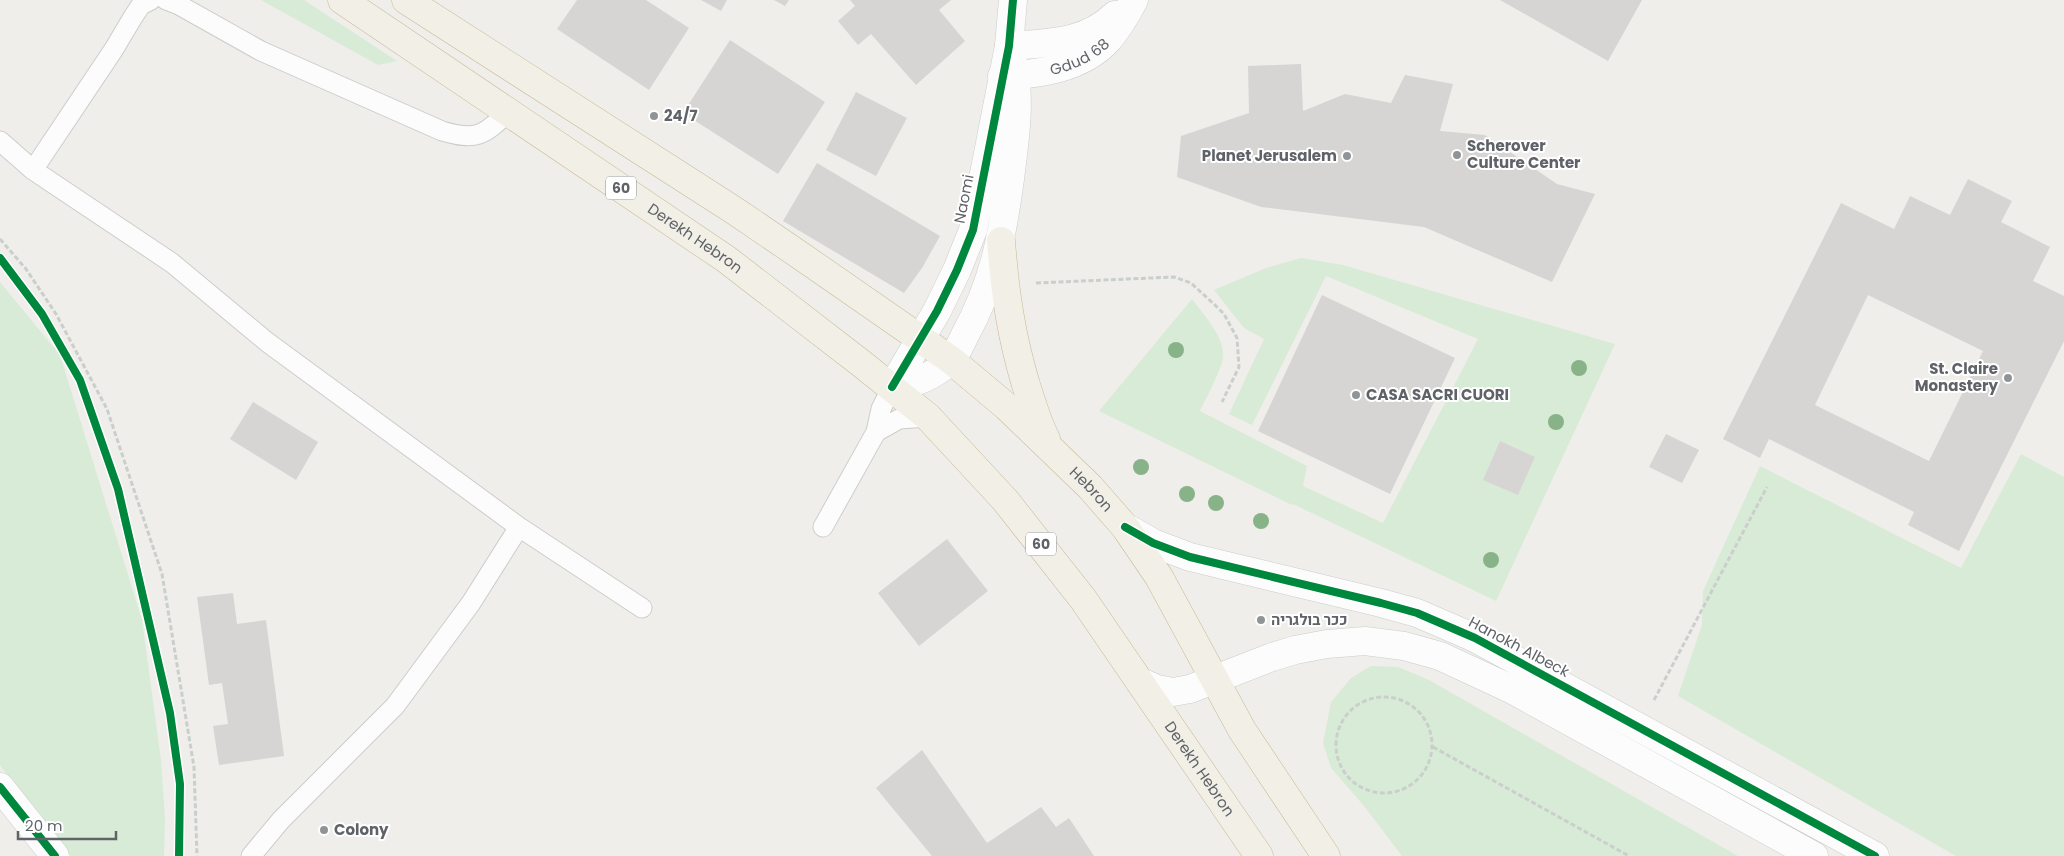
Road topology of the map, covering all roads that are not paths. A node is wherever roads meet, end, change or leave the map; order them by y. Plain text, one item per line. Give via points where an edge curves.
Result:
1 (151, 0) edge
2 (166, 0) edge
3 (342, 0) edge
4 (406, 0) edge
5 (1013, 0) edge
6 (1130, 0) edge
7 (1134, 0) edge
8 (1009, 46) junction
9 (1009, 75) junction
10 (508, 112) junction
11 (0, 141) edge
12 (33, 170) junction
13 (1001, 241) junction
14 (921, 338) junction
15 (951, 360) junction
16 (892, 387) junction
17 (928, 417) junction
18 (876, 432) junction
19 (1051, 449) junction
20 (519, 526) junction
21 (823, 527) dead end
22 (1125, 527) junction
23 (642, 608) dead end
24 (1214, 680) junction
25 (1141, 682) junction
26 (0, 787) edge
27 (55, 856) edge
28 (251, 856) edge
29 (1259, 856) edge
30 (1326, 856) edge
31 (1814, 856) edge
32 (1875, 856) edge

1 - 12 lane via 142,5
2 - 10 lane via 261,51 442,131 472,136 493,127
3 - 10 highway, Derekh Hebron / 60
4 - 14 highway via 736,211
5 - 8 street, Naomi
6 - 8 street, Gdud 68 via 1107,24 1080,36 1053,44
7 - 9 street, Gdud 68 via 1108,40 1088,55 1071,65 1052,70
8 - 9 street, Naomi
9 - 13 street, Naomi via 1018,107
9 - 14 street, Naomi via 973,230 953,278
10 - 16 highway, Derekh Hebron / 60 via 726,260
11 - 12 lane
12 - 20 lane via 172,263 267,342
13 - 15 street, Naomi via 979,306
13 - 19 highway via 1013,340 1041,429
14 - 15 highway, Hebron
14 - 16 street, Naomi
15 - 16 street, Naomi via 928,376 904,386
15 - 19 highway, Hebron
16 - 17 highway, 60
16 - 18 lane via 881,409
17 - 18 lane via 898,419
17 - 25 highway, 60 via 977,468 1044,549
18 - 21 lane
19 - 22 highway, Hebron
20 - 23 lane
20 - 28 lane via 471,603 395,706 281,820
22 - 24 highway, Hebron via 1159,577
22 - 32 street, Hanokh Albeck via 1153,543 1190,557 1381,603 1448,625
24 - 25 street via 1173,692
24 - 30 highway via 1242,730
24 - 31 street via 1272,657 1327,644 1365,641 1404,646 1440,656 1511,689
25 - 29 highway, Derekh Hebron / 60
26 - 27 street

